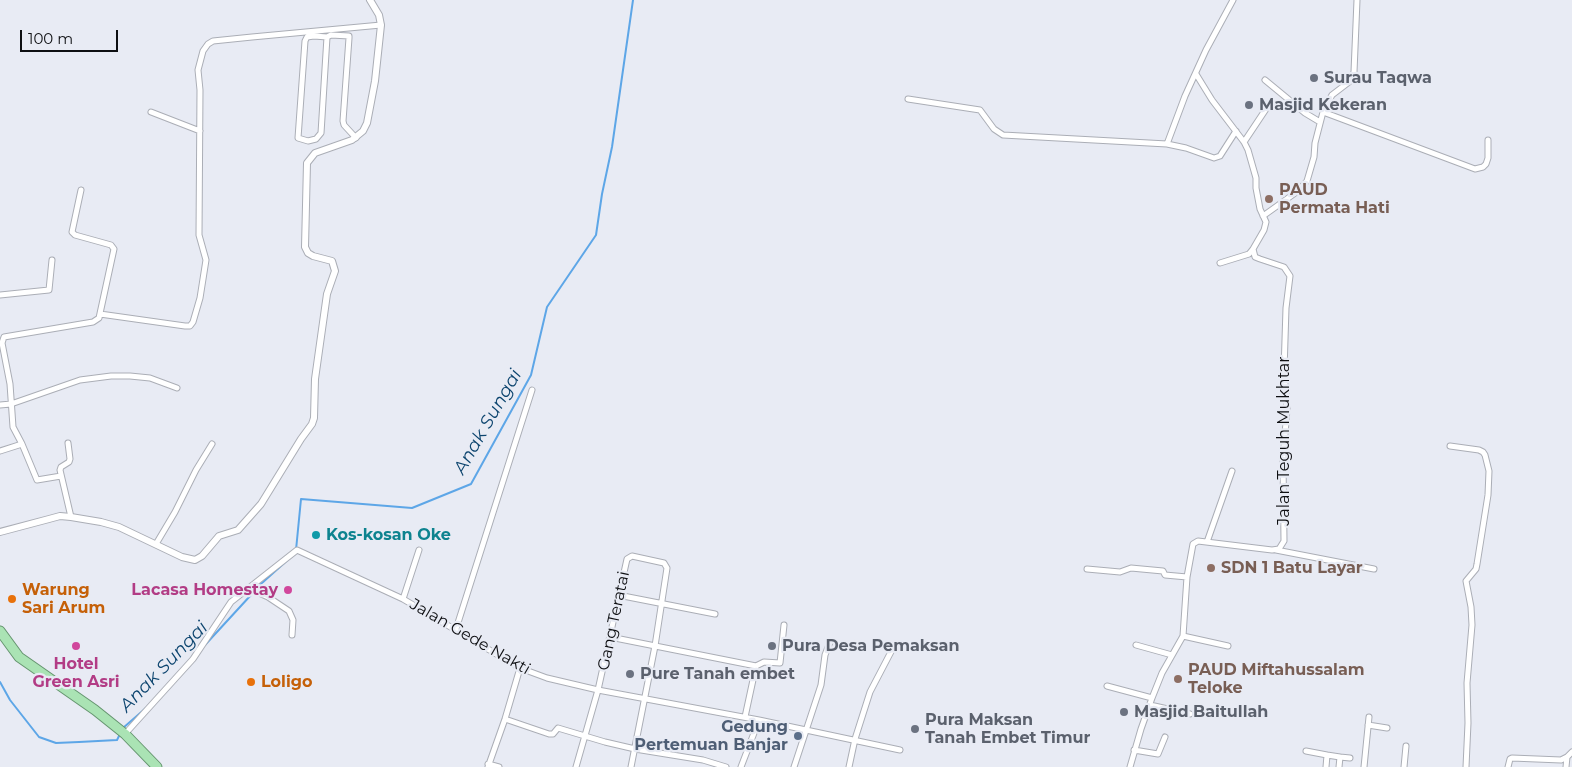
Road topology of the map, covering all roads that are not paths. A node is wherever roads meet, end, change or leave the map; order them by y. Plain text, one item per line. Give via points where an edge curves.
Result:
1 (370, 0) edge
2 (1233, 0) edge
3 (1358, 0) edge
4 (381, 25) junction
5 (327, 37) junction
6 (1196, 74) junction
7 (1265, 80) dead end
8 (908, 99) dead end
9 (1266, 109) dead end
10 (151, 112) dead end
11 (1323, 112) junction
12 (1320, 122) junction
13 (200, 131) junction
14 (1236, 131) junction
15 (356, 138) junction
16 (1488, 140) dead end
17 (1244, 142) junction
18 (1167, 144) junction
19 (80, 190) dead end
20 (1264, 219) junction
21 (1253, 249) junction
22 (52, 260) dead end
23 (1220, 262) dead end
24 (0, 295) edge
25 (100, 314) junction
26 (177, 388) dead end
27 (532, 390) dead end
28 (11, 404) junction
29 (0, 405) edge
30 (68, 443) dead end
31 (22, 444) junction
32 (212, 444) dead end
33 (1450, 446) dead end
34 (0, 451) edge
35 (1232, 471) dead end
36 (61, 476) junction
37 (71, 517) junction
38 (0, 532) edge
39 (1207, 542) junction
40 (156, 544) junction
41 (419, 550) dead end
42 (1276, 550) junction
43 (1087, 569) dead end
44 (1374, 569) dead end
45 (1187, 578) junction
46 (252, 590) junction
47 (618, 595) junction
48 (403, 599) junction
49 (662, 603) junction
50 (715, 614) dead end
51 (784, 625) dead end
52 (456, 629) junction
53 (0, 631) edge
54 (292, 635) dead end
55 (1183, 636) junction
56 (610, 637) junction
57 (830, 642) dead end
58 (655, 646) junction
59 (1136, 646) dead end
60 (1228, 646) dead end
61 (893, 648) dead end
62 (1172, 655) junction
63 (756, 666) junction
64 (520, 668) junction
65 (1107, 686) dead end
66 (598, 690) junction
67 (1152, 698) junction
68 (645, 699) junction
69 (1150, 705) junction
70 (1190, 714) dead end
71 (745, 717) junction
72 (1369, 717) dead end
73 (505, 719) junction
74 (759, 720) junction
75 (1368, 725) junction
76 (1387, 728) dead end
77 (806, 730) junction
78 (121, 731) junction
79 (585, 736) junction
80 (1165, 736) dead end
81 (855, 739) junction
82 (1406, 746) dead end
83 (635, 749) junction
84 (900, 750) dead end
85 (1134, 750) junction
86 (1306, 751) dead end
87 (1572, 752) edge
88 (1327, 755) junction
89 (1340, 757) junction
90 (1567, 757) junction
91 (1350, 758) dead end
92 (488, 765) edge
93 (158, 767) edge
94 (499, 767) edge
95 (576, 767) edge
96 (631, 767) edge
97 (726, 767) edge
98 (741, 767) edge
99 (794, 767) edge
100 (849, 767) edge
101 (1130, 767) edge
102 (1326, 767) edge
103 (1339, 767) edge
104 (1364, 767) edge
105 (1404, 767) edge
106 (1466, 767) edge
107 (1508, 767) edge
108 (1566, 767) edge

1 - 4 street
2 - 6 street
3 - 11 street via 1354,72 1349,82 1332,95
4 - 13 street via 210,42 198,65
4 - 15 street via 369,118
5 - 5 street via 321,133 308,142 298,138 305,41 307,37
5 - 15 street via 350,38 343,121
6 - 14 street
6 - 18 street
7 - 12 street
8 - 18 street via 980,110 994,129 1003,134
9 - 17 street
10 - 13 street
11 - 12 street
11 - 16 street via 1475,170 1486,164
12 - 20 street via 1307,181
13 - 25 street via 199,235 206,260 202,292 193,322 185,326
14 - 17 street
14 - 18 street via 1217,158
15 - 40 street via 315,153 307,163 305,247 313,256 332,261 335,271 327,294 312,424 257,511 238,530 219,536 197,560 182,558
17 - 20 street via 1254,170
19 - 25 street via 72,232 111,244 114,249
20 - 21 street
21 - 23 street via 1249,254
21 - 42 street, Jalan Teguh Mukhtar via 1255,257 1284,267 1290,276 1284,371 1287,409 1283,460 1284,541
22 - 24 street via 49,290
25 - 28 street via 93,322 3,339
26 - 28 street via 140,377 111,376 80,380
27 - 52 street
28 - 29 street
28 - 31 street via 13,427
30 - 36 street via 70,459 61,467
31 - 34 street
31 - 36 street via 37,480
32 - 40 street
33 - 106 street via 1483,452 1489,471 1476,569 1466,581 1472,625 1467,684
35 - 39 street
36 - 37 street
37 - 38 street via 60,516
37 - 40 street via 119,527
39 - 42 street
39 - 45 street via 1193,544
41 - 48 street
42 - 44 street
43 - 45 street via 1120,572 1131,568 1163,571 1165,576
45 - 55 street
46 - 48 street, Jalan Gede Nakti via 296,551
46 - 54 street via 289,611 293,620
46 - 78 street, Jalan Gede Nakti via 231,602 194,658
47 - 49 street
47 - 49 street, Gang Teratai via 627,559 634,556 664,563 667,568
47 - 56 street, Gang Teratai
48 - 52 street, Jalan Gede Nakti
49 - 50 street
49 - 58 street
51 - 63 street via 780,663 764,662
52 - 64 street, Jalan Gede Nakti
53 - 78 highway via 19,657
55 - 60 street
55 - 62 street
56 - 58 street
56 - 66 street, Gang Teratai
57 - 77 street via 821,685
58 - 63 street
58 - 68 street
59 - 62 street
61 - 81 street via 870,692
62 - 67 street
63 - 71 street
64 - 66 street, Jalan Gede Nakti
64 - 73 street
65 - 67 street
66 - 68 street, Jalan Gede Nakti
66 - 79 street, Gang Teratai
67 - 69 street
68 - 71 street, Jalan Gede Nakti
68 - 83 street
69 - 70 street
69 - 85 street
71 - 74 street, Jalan Gede Nakti
72 - 75 street
73 - 79 street via 550,734 558,728
73 - 92 street
74 - 77 street, Jalan Gede Nakti
74 - 98 street
75 - 76 street
75 - 104 street
77 - 81 street, Jalan Gede Nakti
77 - 99 street
78 - 93 highway
79 - 83 street
79 - 95 street, Gang Teratai
80 - 85 street via 1158,754
81 - 84 street, Jalan Gede Nakti
81 - 100 street
82 - 105 street
83 - 96 street
83 - 97 street
85 - 101 street
86 - 88 street
87 - 90 street
88 - 89 street
88 - 102 street
89 - 91 street
89 - 103 street
90 - 107 street via 1561,760 1512,758
90 - 108 street
92 - 94 street

